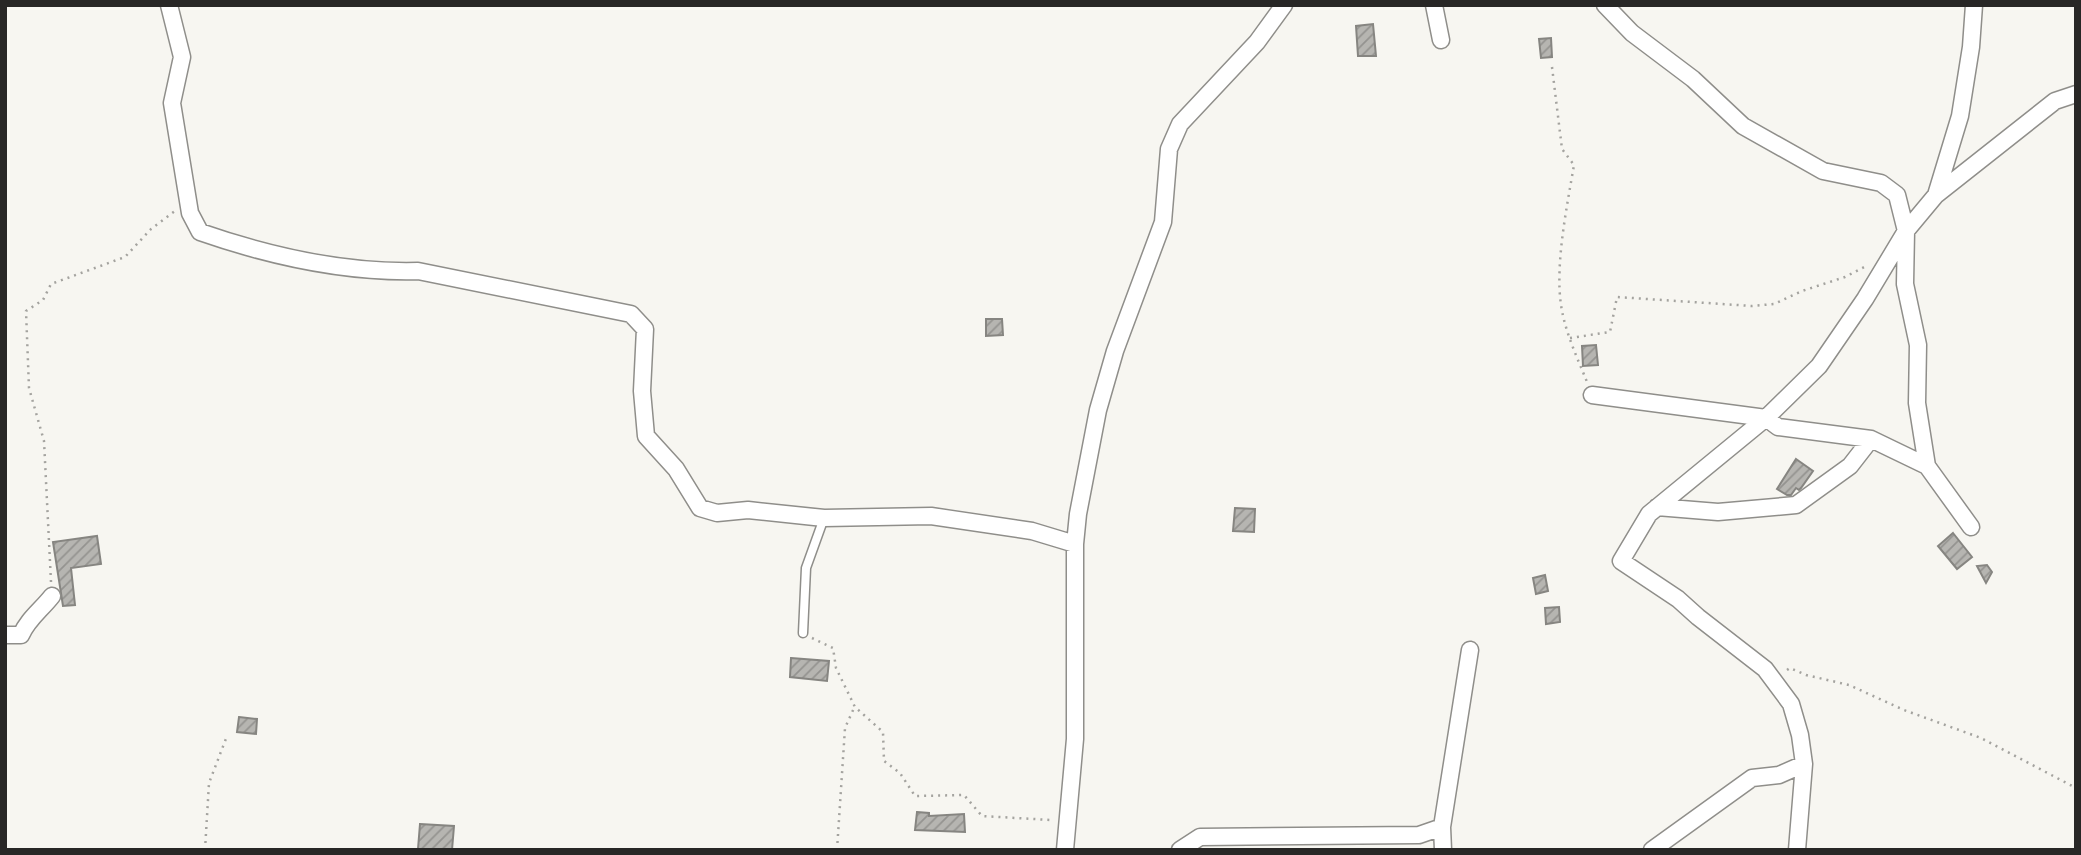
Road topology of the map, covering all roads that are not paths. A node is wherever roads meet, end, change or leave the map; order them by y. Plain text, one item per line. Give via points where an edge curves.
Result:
1 (169, 5) edge
2 (1284, 5) edge
3 (1434, 5) edge
4 (1605, 5) edge
5 (1975, 5) edge
6 (1441, 40) dead end
7 (2076, 94) edge
8 (1936, 195) junction
9 (1906, 231) junction
10 (1592, 395) road end
11 (1766, 418) junction
12 (1871, 439) junction
13 (1927, 466) junction
14 (1657, 507) junction
15 (824, 518) junction
16 (1971, 527) dead end
17 (1075, 544) junction
18 (52, 596) road end
19 (803, 633) road end
20 (5, 635) edge
21 (1470, 650) dead end
22 (1804, 764) junction
23 (1442, 827) junction
24 (1065, 850) edge
25 (1180, 850) edge
26 (1443, 850) edge
27 (1652, 850) edge
28 (1797, 850) edge

1 - 15 street via 182,57 172,103 190,213 200,232 249,249 322,264 418,271 631,314 645,329 642,390 646,436 677,469 700,508 717,513 748,510
2 - 17 street via 1257,42 1180,124 1169,149 1163,222 1101,398
3 - 6 street
4 - 9 street via 1743,126 1823,171 1881,183 1897,195
5 - 8 street via 1960,116
7 - 8 street via 2055,101
8 - 9 street
9 - 11 street via 1819,366
9 - 13 street via 1905,284 1918,345 1917,403
10 - 11 street
11 - 12 street via 1778,427
11 - 14 street
12 - 13 street
12 - 14 street via 1850,466 1796,505 1718,512
13 - 16 street
14 - 22 street via 1621,561 1678,598 1765,668 1791,704
15 - 17 street via 931,516 1032,531
15 - 19 lane via 806,568
17 - 24 street via 1075,739
18 - 20 street via 27,620 21,635
21 - 23 street
22 - 27 street via 1779,775 1752,778
22 - 28 street
23 - 25 street via 1419,835 1200,836
23 - 26 street

